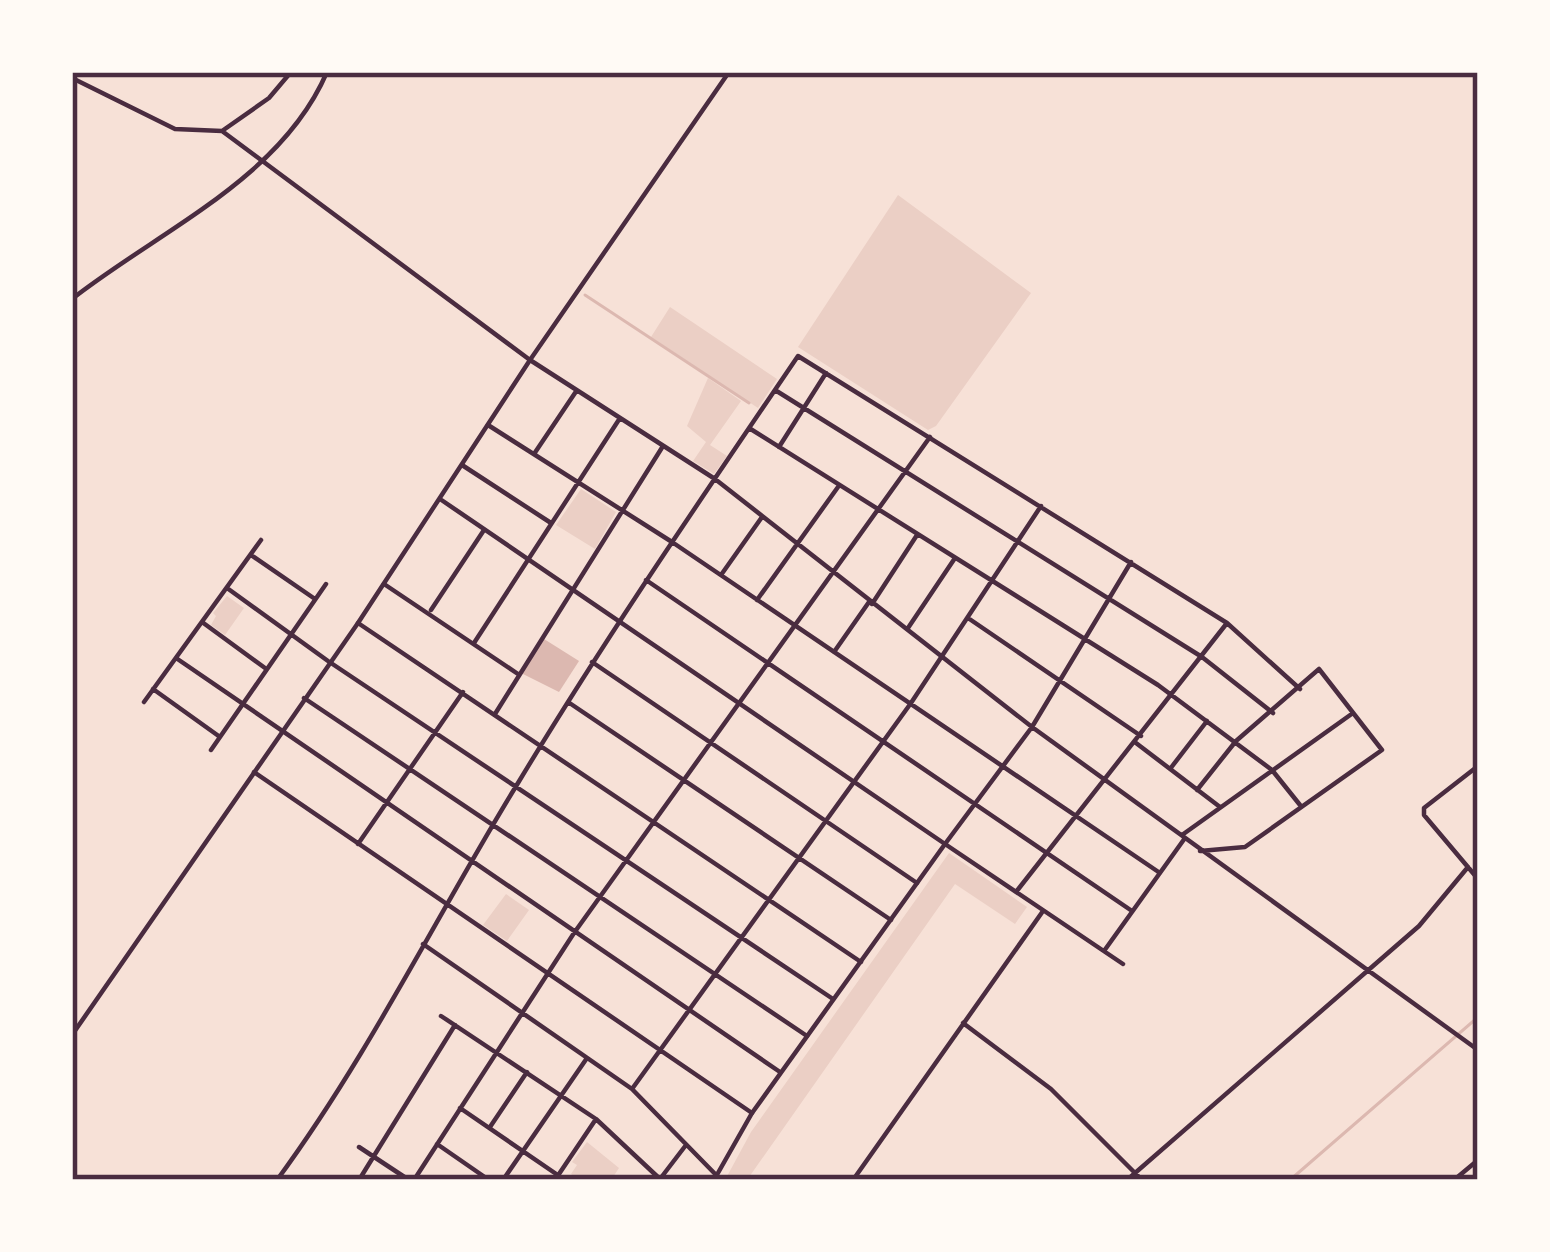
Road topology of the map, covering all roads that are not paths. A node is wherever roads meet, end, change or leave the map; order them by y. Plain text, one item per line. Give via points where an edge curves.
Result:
1 (291, 72) edge
2 (327, 72) edge
3 (729, 72) edge
4 (72, 78) edge
5 (222, 130) junction
6 (263, 162) junction
7 (72, 299) edge
8 (530, 359) junction
9 (826, 373) junction
10 (577, 390) junction
11 (775, 390) junction
12 (804, 408) junction
13 (620, 418) junction
14 (488, 425) junction
15 (749, 428) junction
16 (930, 437) junction
17 (663, 446) junction
18 (779, 447) junction
19 (534, 454) junction
20 (462, 466) junction
21 (905, 472) junction
22 (715, 478) junction
23 (579, 481) junction
24 (839, 486) junction
25 (440, 500) junction
26 (1041, 506) junction
27 (624, 511) junction
28 (878, 511) junction
29 (762, 518) junction
30 (551, 523) junction
31 (484, 530) junction
32 (917, 535) junction
33 (261, 540) dead end
34 (672, 542) junction
35 (1018, 544) junction
36 (797, 545) junction
37 (251, 555) junction
38 (955, 558) junction
39 (527, 562) junction
40 (1131, 562) junction
41 (833, 574) junction
42 (721, 575) junction
43 (646, 580) junction
44 (992, 582) junction
45 (326, 584) dead end
46 (384, 584) junction
47 (227, 588) junction
48 (573, 592) junction
49 (315, 599) junction
50 (757, 600) junction
51 (1108, 601) junction
52 (871, 603) junction
53 (430, 612) junction
54 (968, 618) junction
55 (202, 622) junction
56 (617, 622) junction
57 (358, 623) junction
58 (1227, 623) junction
59 (795, 626) junction
60 (907, 630) junction
61 (290, 633) junction
62 (1086, 641) junction
63 (474, 644) junction
64 (834, 652) junction
65 (1202, 657) junction
66 (176, 658) junction
67 (942, 658) junction
68 (328, 661) junction
69 (592, 662) junction
70 (767, 664) junction
71 (266, 668) junction
72 (519, 675) junction
73 (1060, 682) junction
74 (153, 688) junction
75 (1300, 689) junction
76 (463, 692) junction
77 (1172, 695) junction
78 (304, 698) junction
79 (144, 702) dead end
80 (568, 702) junction
81 (739, 703) junction
82 (911, 704) junction
83 (241, 705) junction
84 (1353, 712) junction
85 (1273, 713) junction
86 (495, 714) junction
87 (1207, 721) junction
88 (1033, 728) junction
89 (435, 731) junction
90 (281, 732) junction
91 (220, 736) junction
92 (1138, 739) junction
93 (884, 741) junction
94 (1236, 741) junction
95 (710, 743) junction
96 (541, 745) junction
97 (211, 750) dead end
98 (1004, 766) junction
99 (1478, 766) edge
100 (409, 768) junction
101 (1170, 769) junction
102 (1272, 770) junction
103 (254, 772) junction
104 (683, 780) junction
105 (854, 782) junction
106 (1106, 782) junction
107 (516, 785) junction
108 (1197, 790) junction
109 (385, 803) junction
110 (976, 804) junction
111 (1300, 805) junction
112 (1220, 807) junction
113 (1078, 816) junction
114 (654, 820) junction
115 (826, 821) junction
116 (493, 824) junction
117 (1183, 837) junction
118 (358, 844) junction
119 (945, 844) junction
120 (1200, 851) junction
121 (1048, 853) junction
122 (799, 858) junction
123 (626, 860) junction
124 (472, 864) junction
125 (1468, 867) junction
126 (1160, 872) junction
127 (1478, 879) edge
128 (917, 884) junction
129 (1016, 892) junction
130 (599, 898) junction
131 (770, 899) junction
132 (447, 906) junction
133 (1043, 910) junction
134 (1132, 910) junction
135 (891, 920) junction
136 (574, 933) junction
137 (744, 937) junction
138 (423, 944) junction
139 (1104, 951) junction
140 (861, 962) junction
141 (1123, 964) dead end
142 (1366, 971) junction
143 (546, 974) junction
144 (716, 974) junction
145 (834, 999) junction
146 (691, 1011) junction
147 (520, 1013) junction
148 (441, 1016) dead end
149 (963, 1023) junction
150 (455, 1025) junction
151 (72, 1035) edge
152 (808, 1036) junction
153 (1478, 1050) edge
154 (496, 1051) junction
155 (662, 1053) junction
156 (587, 1058) junction
157 (527, 1072) junction
158 (781, 1073) junction
159 (632, 1089) junction
160 (560, 1095) junction
161 (460, 1108) junction
162 (752, 1113) junction
163 (596, 1119) junction
164 (489, 1128) junction
165 (437, 1144) junction
166 (686, 1145) junction
167 (359, 1147) dead end
168 (523, 1150) junction
169 (374, 1157) junction
170 (1478, 1160) edge
171 (1136, 1173) junction
172 (558, 1175) junction
173 (717, 1178) edge
174 (660, 1179) edge
175 (277, 1180) edge
176 (359, 1180) edge
177 (412, 1180) edge
178 (490, 1180) edge
179 (503, 1180) edge
180 (566, 1180) edge
181 (853, 1180) edge
182 (1127, 1180) edge
183 (1142, 1180) edge
184 (1454, 1180) edge

1 - 5 street
2 - 6 street via 296,129
3 - 8 street
4 - 5 street via 175,129
5 - 6 street
6 - 7 street
6 - 8 street
8 - 10 street
8 - 14 street
9 - 11 street via 798,356
9 - 12 street
9 - 16 street
10 - 13 street
10 - 19 street
11 - 12 street
11 - 15 street
12 - 18 street
12 - 21 street
13 - 17 street
13 - 23 street
14 - 19 street
14 - 20 street
15 - 18 street
15 - 22 street
16 - 21 street
16 - 26 street
17 - 22 street
17 - 27 street
18 - 24 street
19 - 23 street
20 - 25 street
20 - 30 street
21 - 28 street
21 - 35 street
22 - 29 street
22 - 34 street
23 - 27 street
23 - 30 street
24 - 28 street
24 - 36 street
25 - 31 street
25 - 46 street
26 - 35 street
26 - 40 street
27 - 34 street
27 - 48 street
28 - 32 street
28 - 41 street
29 - 36 street
29 - 42 street
30 - 39 street
31 - 39 street
31 - 53 street
32 - 38 street
32 - 52 street
33 - 37 street
34 - 42 street
34 - 43 street
35 - 44 street
35 - 51 street
36 - 41 street
36 - 50 street
37 - 47 street
37 - 49 street
38 - 44 street
38 - 60 street
39 - 48 street
39 - 63 street
40 - 51 street
40 - 58 street
41 - 52 street
41 - 59 street
42 - 50 street
43 - 56 street
43 - 70 street
44 - 54 street
44 - 62 street
45 - 49 street
46 - 53 street
46 - 57 street
47 - 55 street
47 - 61 street
48 - 56 street
48 - 72 street
49 - 61 street
50 - 59 street
51 - 62 street
51 - 65 street
52 - 60 street
52 - 64 street
53 - 63 street
54 - 67 street
54 - 73 street
55 - 66 street
55 - 71 street
56 - 69 street
56 - 81 street
57 - 68 street
57 - 76 street
58 - 65 street
58 - 75 street
59 - 64 street
59 - 70 street
60 - 67 street
61 - 68 street
61 - 71 street
62 - 73 street
62 - 77 street
63 - 72 street
64 - 82 street
65 - 77 street
65 - 85 street
66 - 74 street
66 - 83 street
67 - 82 street
67 - 88 street
68 - 78 street
68 - 89 street
69 - 80 street
69 - 95 street
70 - 81 street
70 - 93 street
71 - 83 street
72 - 86 street
73 - 88 street
73 - 92 street
74 - 79 street
74 - 91 street
75 - 84 street via 1319,669
75 - 85 street
76 - 86 street
76 - 89 street
77 - 87 street
77 - 92 street
78 - 90 street
78 - 100 street
80 - 96 street
80 - 104 street
81 - 95 street
81 - 105 street
82 - 93 street
82 - 98 street
83 - 90 street
83 - 91 street
84 - 102 street
84 - 111 street via 1382,750
85 - 94 street
86 - 96 street
87 - 94 street
87 - 101 street
88 - 98 street
88 - 106 street
89 - 100 street
89 - 107 street
90 - 103 street
90 - 109 street
91 - 97 street
92 - 101 street
92 - 106 street
93 - 105 street
93 - 110 street
94 - 102 street
94 - 108 street
95 - 104 street
95 - 115 street
96 - 107 street
96 - 114 street
98 - 110 street
98 - 113 street
99 - 125 street via 1424,808
100 - 109 street
100 - 116 street
101 - 108 street
102 - 111 street
102 - 112 street
103 - 118 street
103 - 151 street
104 - 114 street
104 - 122 street
105 - 115 street
105 - 119 street
106 - 113 street
106 - 117 street
107 - 116 street
107 - 123 street
108 - 112 street
109 - 118 street
109 - 124 street
110 - 119 street
110 - 121 street
111 - 120 street via 1245,847
112 - 117 street
113 - 121 street
113 - 126 street
114 - 123 street
114 - 131 street
115 - 122 street
115 - 128 street
116 - 124 street
116 - 130 street
117 - 120 street
117 - 126 street
118 - 132 street
119 - 128 street
119 - 129 street
120 - 142 street
121 - 129 street
121 - 134 street
122 - 131 street
122 - 135 street
123 - 130 street
123 - 137 street
124 - 132 street
124 - 136 street
125 - 127 street
125 - 142 street via 1419,926
126 - 134 street
128 - 135 street
129 - 133 street
130 - 136 street
130 - 144 street
131 - 137 street
131 - 140 street
132 - 138 street
132 - 143 street
133 - 139 street
133 - 149 street
134 - 139 street
135 - 140 street
136 - 143 street
136 - 146 street
137 - 144 street
137 - 145 street
138 - 147 street
138 - 175 street via 324,1116
139 - 141 street
140 - 145 street
142 - 153 street
142 - 171 street
143 - 147 street
143 - 155 street
144 - 146 street
144 - 152 street
145 - 152 street
146 - 155 street
146 - 158 street
147 - 154 street
147 - 156 street
148 - 150 street
149 - 171 street via 1051,1089
149 - 181 street
150 - 154 street
150 - 169 street
152 - 158 street
154 - 157 street
154 - 161 street
155 - 159 street
155 - 162 street
156 - 159 street
156 - 160 street
157 - 160 street
157 - 164 street
158 - 162 street
159 - 166 street
160 - 163 street
160 - 168 street
161 - 164 street
161 - 165 street
162 - 173 street
163 - 172 street
163 - 174 street
164 - 168 street
165 - 177 street
165 - 178 street
166 - 173 street
166 - 174 street
167 - 169 street
168 - 172 street
168 - 179 street
169 - 176 street
169 - 177 street
170 - 184 street
171 - 182 street
171 - 183 street
172 - 180 street

